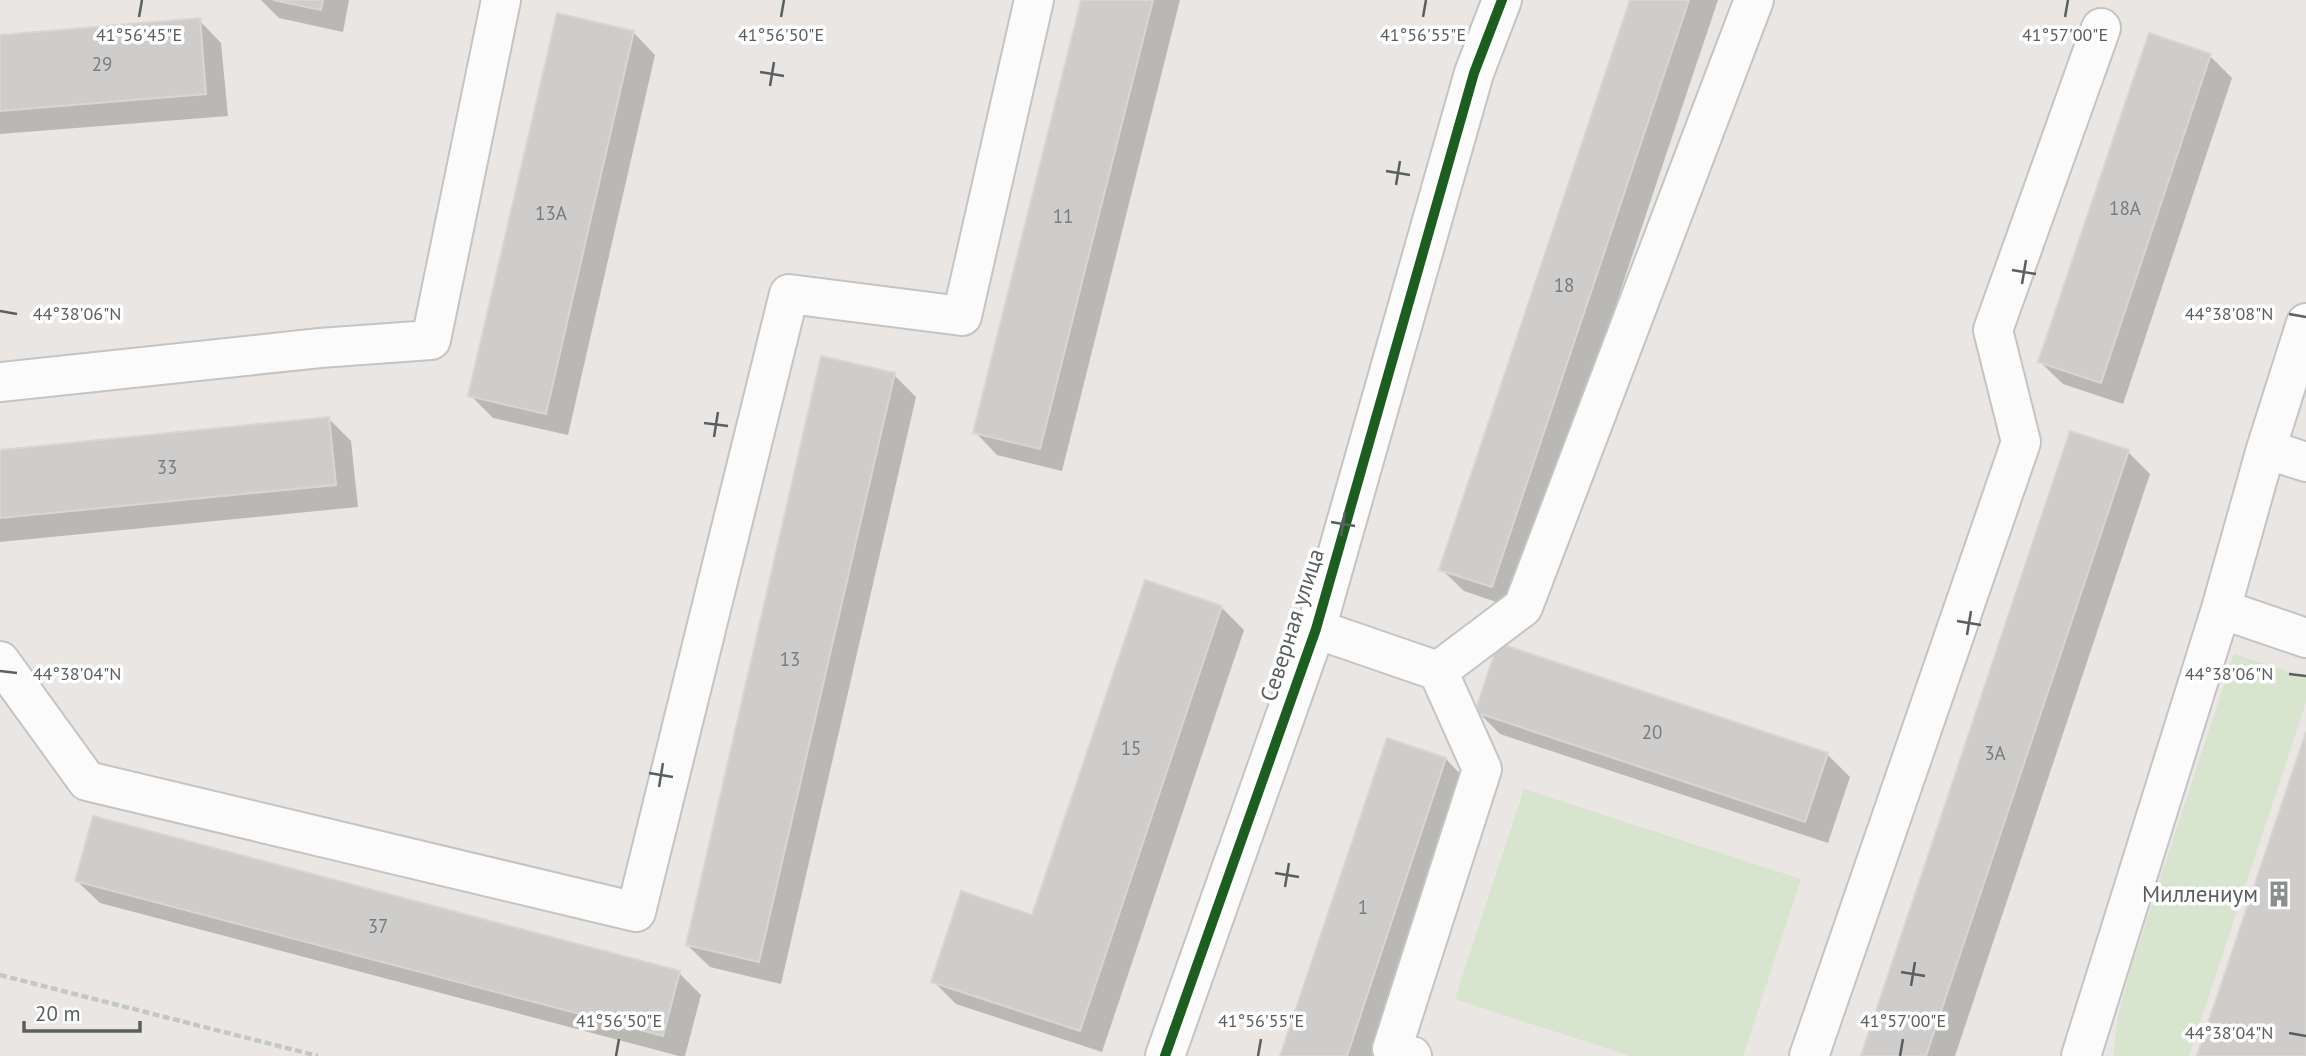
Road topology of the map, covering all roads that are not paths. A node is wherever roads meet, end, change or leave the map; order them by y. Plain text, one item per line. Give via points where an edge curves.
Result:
1 (501, 0) edge
2 (1034, 0) edge
3 (1502, 0) edge
4 (1754, 0) edge
5 (2101, 28) dead end
6 (2306, 323) edge
7 (0, 382) edge
8 (2266, 449) junction
9 (2306, 462) edge
10 (2221, 609) junction
11 (1316, 629) junction
12 (2306, 638) edge
13 (0, 661) edge
14 (1438, 671) junction
15 (1165, 1056) edge
16 (1412, 1056) edge
17 (1809, 1056) edge
18 (2081, 1056) edge

1 - 7 street via 431,340
2 - 13 street via 962,316 789,294 636,912 87,781
3 - 11 street, Северная улица via 1474,73
4 - 14 street via 1523,607
5 - 17 street via 1993,330 2021,442
6 - 8 street
8 - 9 street
8 - 10 street
10 - 12 street
10 - 18 street
11 - 14 street
11 - 15 street, Северная улица
14 - 16 street via 1482,769 1391,1049

